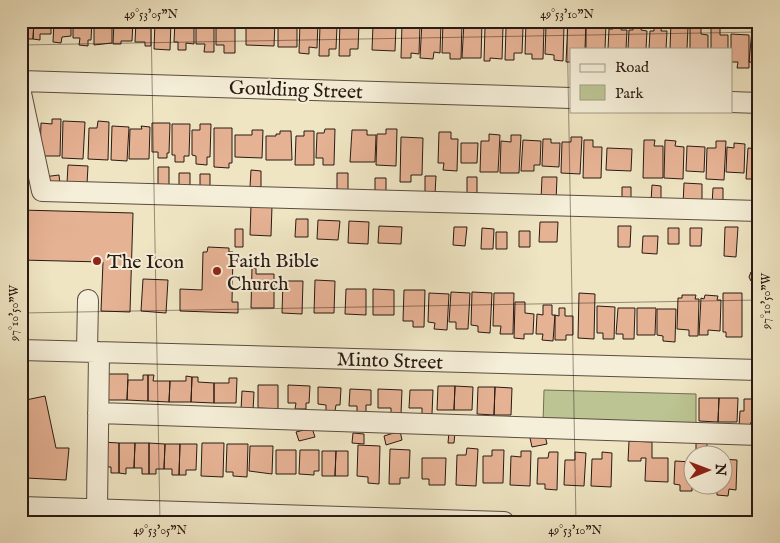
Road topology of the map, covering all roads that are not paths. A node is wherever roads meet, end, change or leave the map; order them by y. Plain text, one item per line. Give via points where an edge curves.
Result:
1 (21, 81) edge
2 (21, 93) edge
3 (570, 98) edge
4 (732, 102) edge
5 (759, 103) edge
6 (759, 211) edge
7 (88, 300) dead end
8 (21, 350) edge
9 (93, 352) junction
10 (759, 370) edge
11 (98, 413) junction
12 (759, 435) edge
13 (21, 507) edge
14 (97, 509) junction
15 (272, 518) edge
16 (438, 521) edge
17 (504, 522) edge

1 - 3 street, Goulding Street
2 - 6 street via 42,191
4 - 5 street
7 - 9 street
8 - 9 street, Minto Street
9 - 10 street, Minto Street
9 - 11 street
11 - 12 street
11 - 14 street
13 - 14 street
14 - 15 street
15 - 16 street
16 - 17 street

